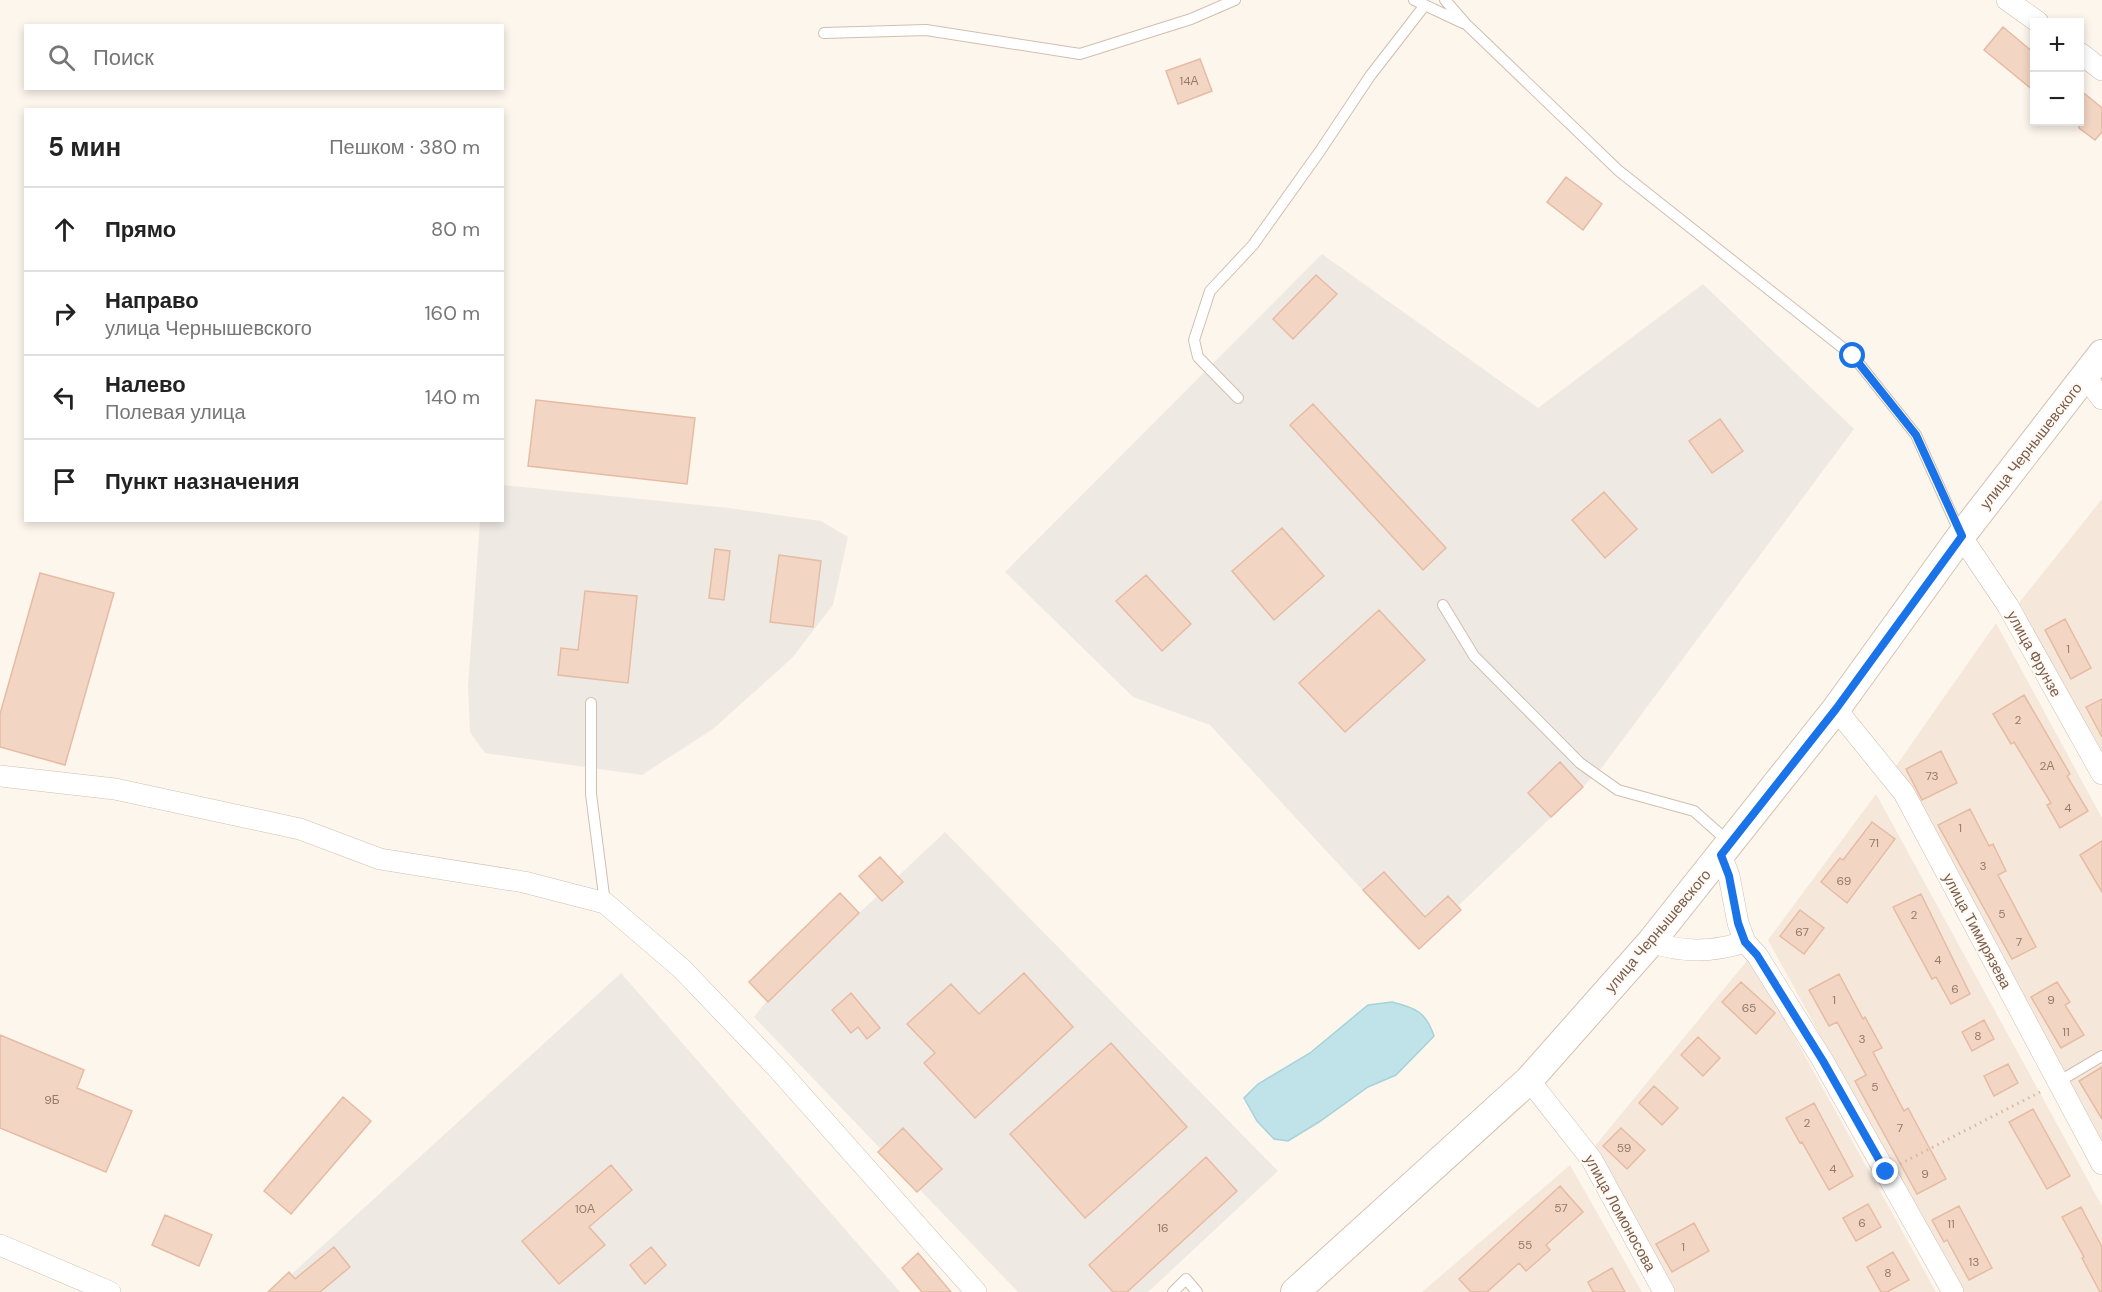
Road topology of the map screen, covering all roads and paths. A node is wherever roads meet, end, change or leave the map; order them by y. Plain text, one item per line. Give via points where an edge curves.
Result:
1 (1235, 0) edge
2 (1414, 0) edge
3 (1445, 0) edge
4 (2007, 0) edge
5 (1425, 5) junction
6 (2032, 18) edge
7 (1466, 24) junction
8 (824, 33) dead end
9 (2102, 354) edge
10 (2085, 376) junction
11 (1238, 398) dead end
12 (2102, 399) edge
13 (1962, 536) junction
14 (1443, 604) dead end
15 (591, 703) dead end
16 (1836, 709) junction
17 (2102, 774) edge
18 (0, 776) edge
19 (1725, 849) junction
20 (605, 903) junction
21 (1651, 942) junction
22 (1745, 942) junction
23 (2102, 1056) edge
24 (1529, 1080) junction
25 (2058, 1082) junction
26 (2102, 1164) edge
27 (1886, 1172) junction
28 (0, 1245) edge
29 (110, 1292) edge
30 (976, 1292) edge
31 (1173, 1292) edge
32 (1197, 1292) edge
33 (1295, 1292) edge
34 (1664, 1292) edge
35 (1953, 1292) edge

1 - 8 lane via 1191,20 1080,54 926,30
2 - 5 lane
3 - 7 lane
4 - 6 street
5 - 7 lane
5 - 11 lane via 1370,75 1253,245 1210,291 1194,340 1198,357
7 - 13 lane via 1619,171 1853,356 1916,435
9 - 10 main road, улица Чернышевского
10 - 12 street
10 - 13 main road, улица Чернышевского
13 - 16 main road, улица Чернышевского
13 - 17 street, улица Фрунзе via 2008,606
14 - 19 lane via 1474,656 1580,763 1618,790 1694,811
15 - 20 lane via 591,794
16 - 19 main road, улица Чернышевского
16 - 25 street, улица Тимирязева via 1904,793
18 - 20 street via 115,789 300,829 380,859 524,882
19 - 21 main road, улица Чернышевского
19 - 22 street
20 - 30 street via 681,968 770,1061
21 - 22 street via 1677,949 1718,949
21 - 24 main road, улица Чернышевского
22 - 27 street via 1823,1061
23 - 25 lane
24 - 33 main road, улица Чернышевского
24 - 34 street, улица Ломоносова via 1592,1160
25 - 26 street, улица Тимирязева
25 - 27 path
27 - 35 street
28 - 29 street
31 - 32 lane via 1186,1279

